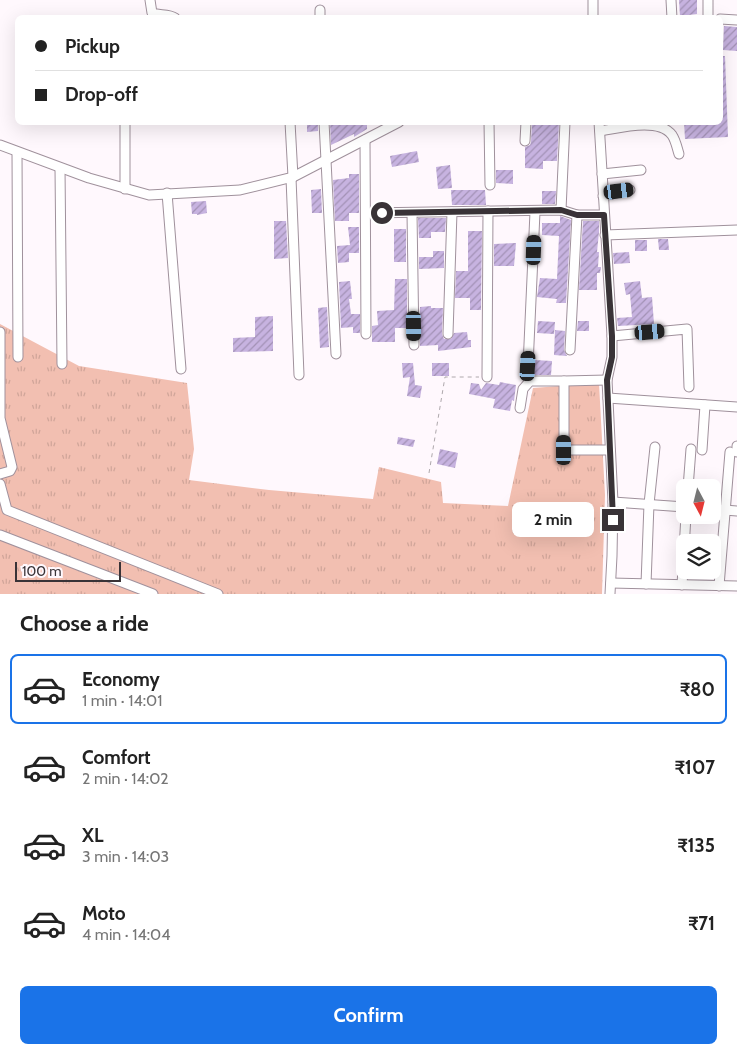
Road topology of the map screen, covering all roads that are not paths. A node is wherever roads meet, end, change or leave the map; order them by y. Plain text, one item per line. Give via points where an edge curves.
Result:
1 (150, 0) edge
2 (592, 0) edge
3 (671, 0) edge
4 (708, 0) edge
5 (157, 15) edge
6 (157, 15) edge
7 (171, 15) edge
8 (593, 15) edge
9 (672, 15) edge
10 (708, 15) edge
11 (723, 19) edge
12 (737, 20) edge
13 (125, 125) edge
14 (290, 125) edge
15 (324, 125) edge
16 (393, 125) edge
17 (489, 125) edge
18 (526, 125) edge
19 (566, 125) edge
20 (600, 127) edge
21 (365, 140) junction
22 (526, 141) dead end
23 (0, 145) edge
24 (17, 152) junction
25 (679, 154) dead end
26 (326, 160) junction
27 (60, 168) junction
28 (641, 170) dead end
29 (602, 174) junction
30 (292, 178) junction
31 (490, 185) dead end
32 (125, 189) junction
33 (630, 190) dead end
34 (167, 193) junction
35 (603, 196) junction
36 (561, 210) junction
37 (488, 211) junction
38 (452, 212) junction
39 (535, 212) junction
40 (366, 213) junction
41 (412, 213) junction
42 (577, 215) junction
43 (604, 215) junction
44 (737, 230) edge
45 (605, 235) junction
46 (0, 332) edge
47 (366, 334) dead end
48 (448, 334) dead end
49 (612, 336) junction
50 (414, 345) dead end
51 (570, 350) dead end
52 (336, 354) dead end
53 (18, 357) dead end
54 (62, 364) dead end
55 (528, 366) dead end
56 (181, 369) dead end
57 (298, 375) dead end
58 (488, 377) road end
59 (607, 380) junction
60 (564, 381) junction
61 (689, 386) dead end
62 (608, 398) junction
63 (705, 405) junction
64 (737, 407) edge
65 (520, 408) dead end
66 (655, 447) dead end
67 (691, 449) dead end
68 (610, 450) junction
69 (702, 450) dead end
70 (734, 450) edge
71 (0, 474) edge
72 (689, 479) edge
73 (0, 484) edge
74 (613, 502) junction
75 (649, 504) junction
76 (676, 506) edge
77 (3, 507) edge
78 (721, 510) edge
79 (724, 510) junction
80 (737, 511) edge
81 (685, 524) edge
82 (0, 536) edge
83 (610, 583) junction
84 (646, 584) junction
85 (682, 585) junction
86 (719, 586) junction
87 (737, 586) edge
88 (153, 594) edge
89 (218, 594) edge
90 (610, 594) edge

1 - 6 street via 152,13
2 - 8 street
3 - 9 street
4 - 10 street
5 - 7 street
11 - 12 street
13 - 32 street
14 - 30 street
15 - 26 street
16 - 21 street
17 - 31 street
18 - 22 street
19 - 36 street
20 - 25 street via 652,125 672,135
20 - 29 street
21 - 26 street
21 - 40 street
23 - 24 street
24 - 27 street
24 - 53 street
26 - 30 street
26 - 52 street
27 - 32 street
27 - 54 street
28 - 29 street
29 - 35 street
30 - 34 street via 240,190
30 - 57 street
32 - 34 street via 148,195
33 - 35 street
34 - 56 street
35 - 43 street
36 - 39 street
36 - 42 street
37 - 38 street
37 - 39 street
37 - 58 street
38 - 41 street
38 - 48 street
39 - 55 street
40 - 41 street
40 - 47 street
41 - 50 street
42 - 43 street
42 - 51 street
43 - 45 street
44 - 45 street
45 - 49 street
46 - 71 street via 0,418 12,467
49 - 59 street
49 - 61 street via 688,329
59 - 60 street
59 - 62 street
60 - 65 street via 530,381 523,389
60 - 68 street via 564,450
62 - 63 street
62 - 68 street
63 - 64 street
63 - 69 street
66 - 75 street
67 - 72 street
68 - 74 street
70 - 79 street
73 - 77 street
74 - 75 street
74 - 83 street
75 - 76 street
75 - 84 street
77 - 89 street
78 - 79 street
79 - 80 street
79 - 86 street
81 - 85 street
82 - 88 street
83 - 84 street
83 - 90 street
84 - 85 street
85 - 86 street
86 - 87 street

